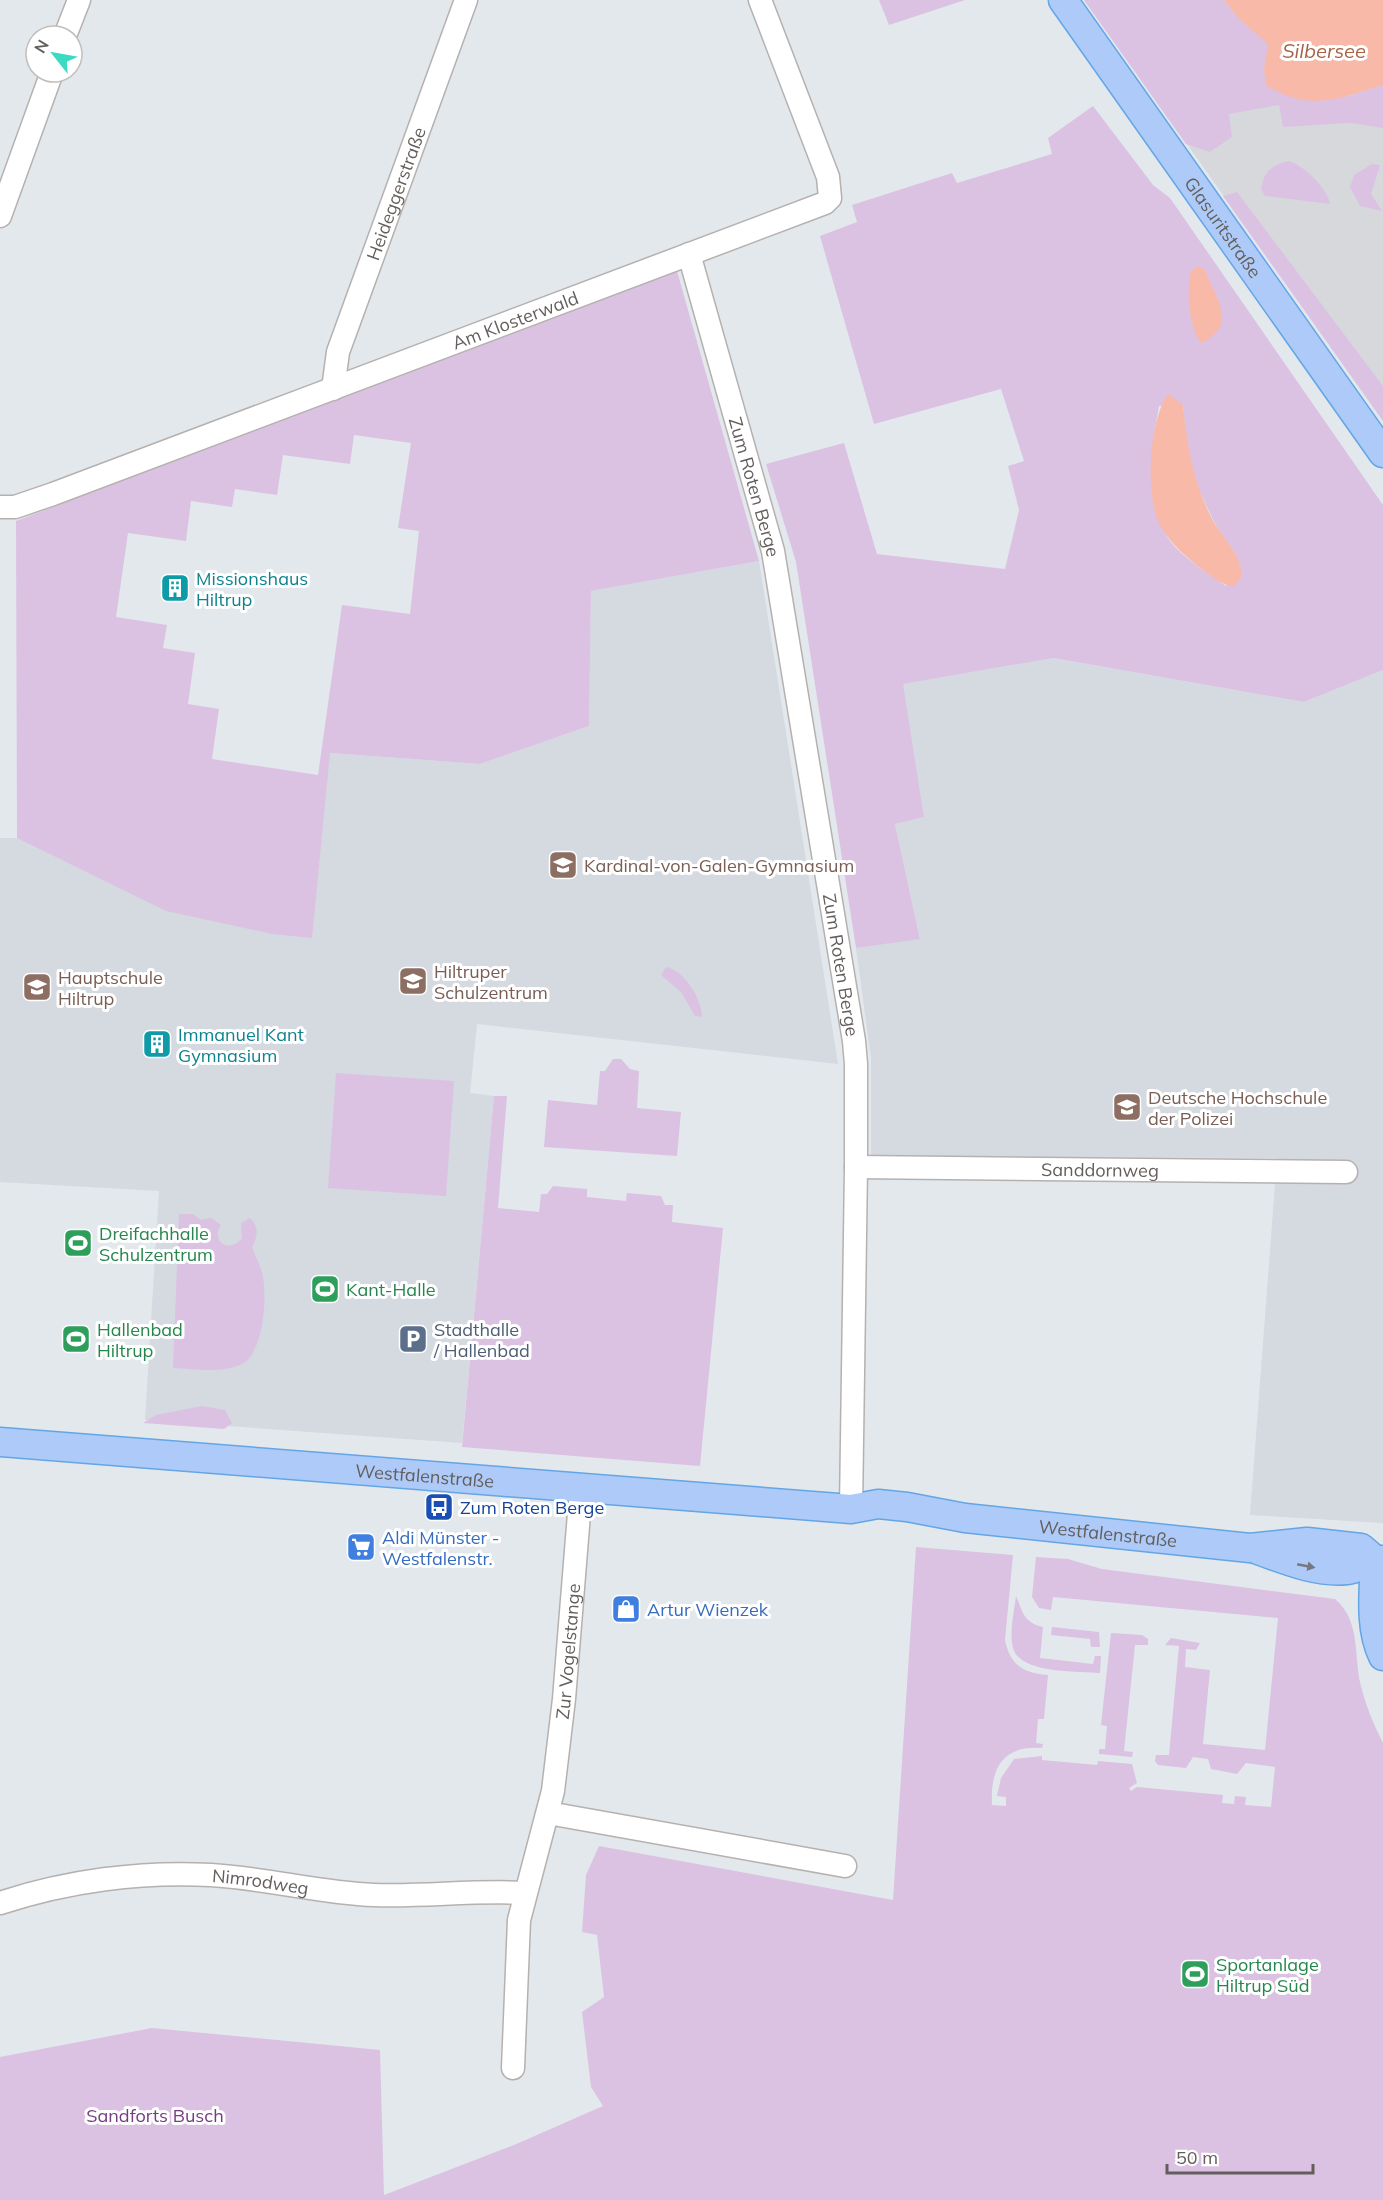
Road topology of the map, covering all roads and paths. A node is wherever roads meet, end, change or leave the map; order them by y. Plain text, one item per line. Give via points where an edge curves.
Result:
1 (79, 0) edge
2 (466, 0) edge
3 (760, 0) edge
4 (1063, 0) edge
5 (70, 24) edge
6 (48, 84) edge
7 (0, 216) edge
8 (689, 254) junction
9 (333, 389) junction
10 (1383, 453) edge
11 (0, 507) edge
12 (856, 1167) junction
13 (1346, 1172) dead end
14 (0, 1442) edge
15 (581, 1489) junction
16 (850, 1509) junction
17 (1379, 1560) edge
18 (1383, 1656) edge
19 (548, 1813) junction
20 (845, 1866) dead end
21 (525, 1893) junction
22 (0, 1903) edge
23 (513, 2068) dead end

1 - 5 street
2 - 9 street, Heideggerstraße via 338,352
3 - 8 street, Am Klosterwald via 828,177 831,198
4 - 10 main road, Glasuritstraße
6 - 7 street
8 - 9 street, Am Klosterwald
8 - 12 street, Zum Roten Berge via 769,535 782,602 854,1041
9 - 11 street, Am Klosterwald via 15,507
12 - 13 street, Sanddornweg
12 - 16 street, Zum Roten Berge
14 - 15 main road, Westfalenstraße
15 - 16 main road, Westfalenstraße
15 - 19 street, Zur Vogelstange via 564,1699
16 - 17 main road, Westfalenstraße via 876,1521 965,1518 1250,1548 1312,1568 1351,1570
17 - 18 main road via 1374,1606 1378,1647
19 - 20 street
19 - 21 street, Zur Vogelstange
21 - 22 street, Nimrodweg via 333,1893 213,1875 164,1874 69,1886
21 - 23 street, Zur Vogelstange via 519,1920

